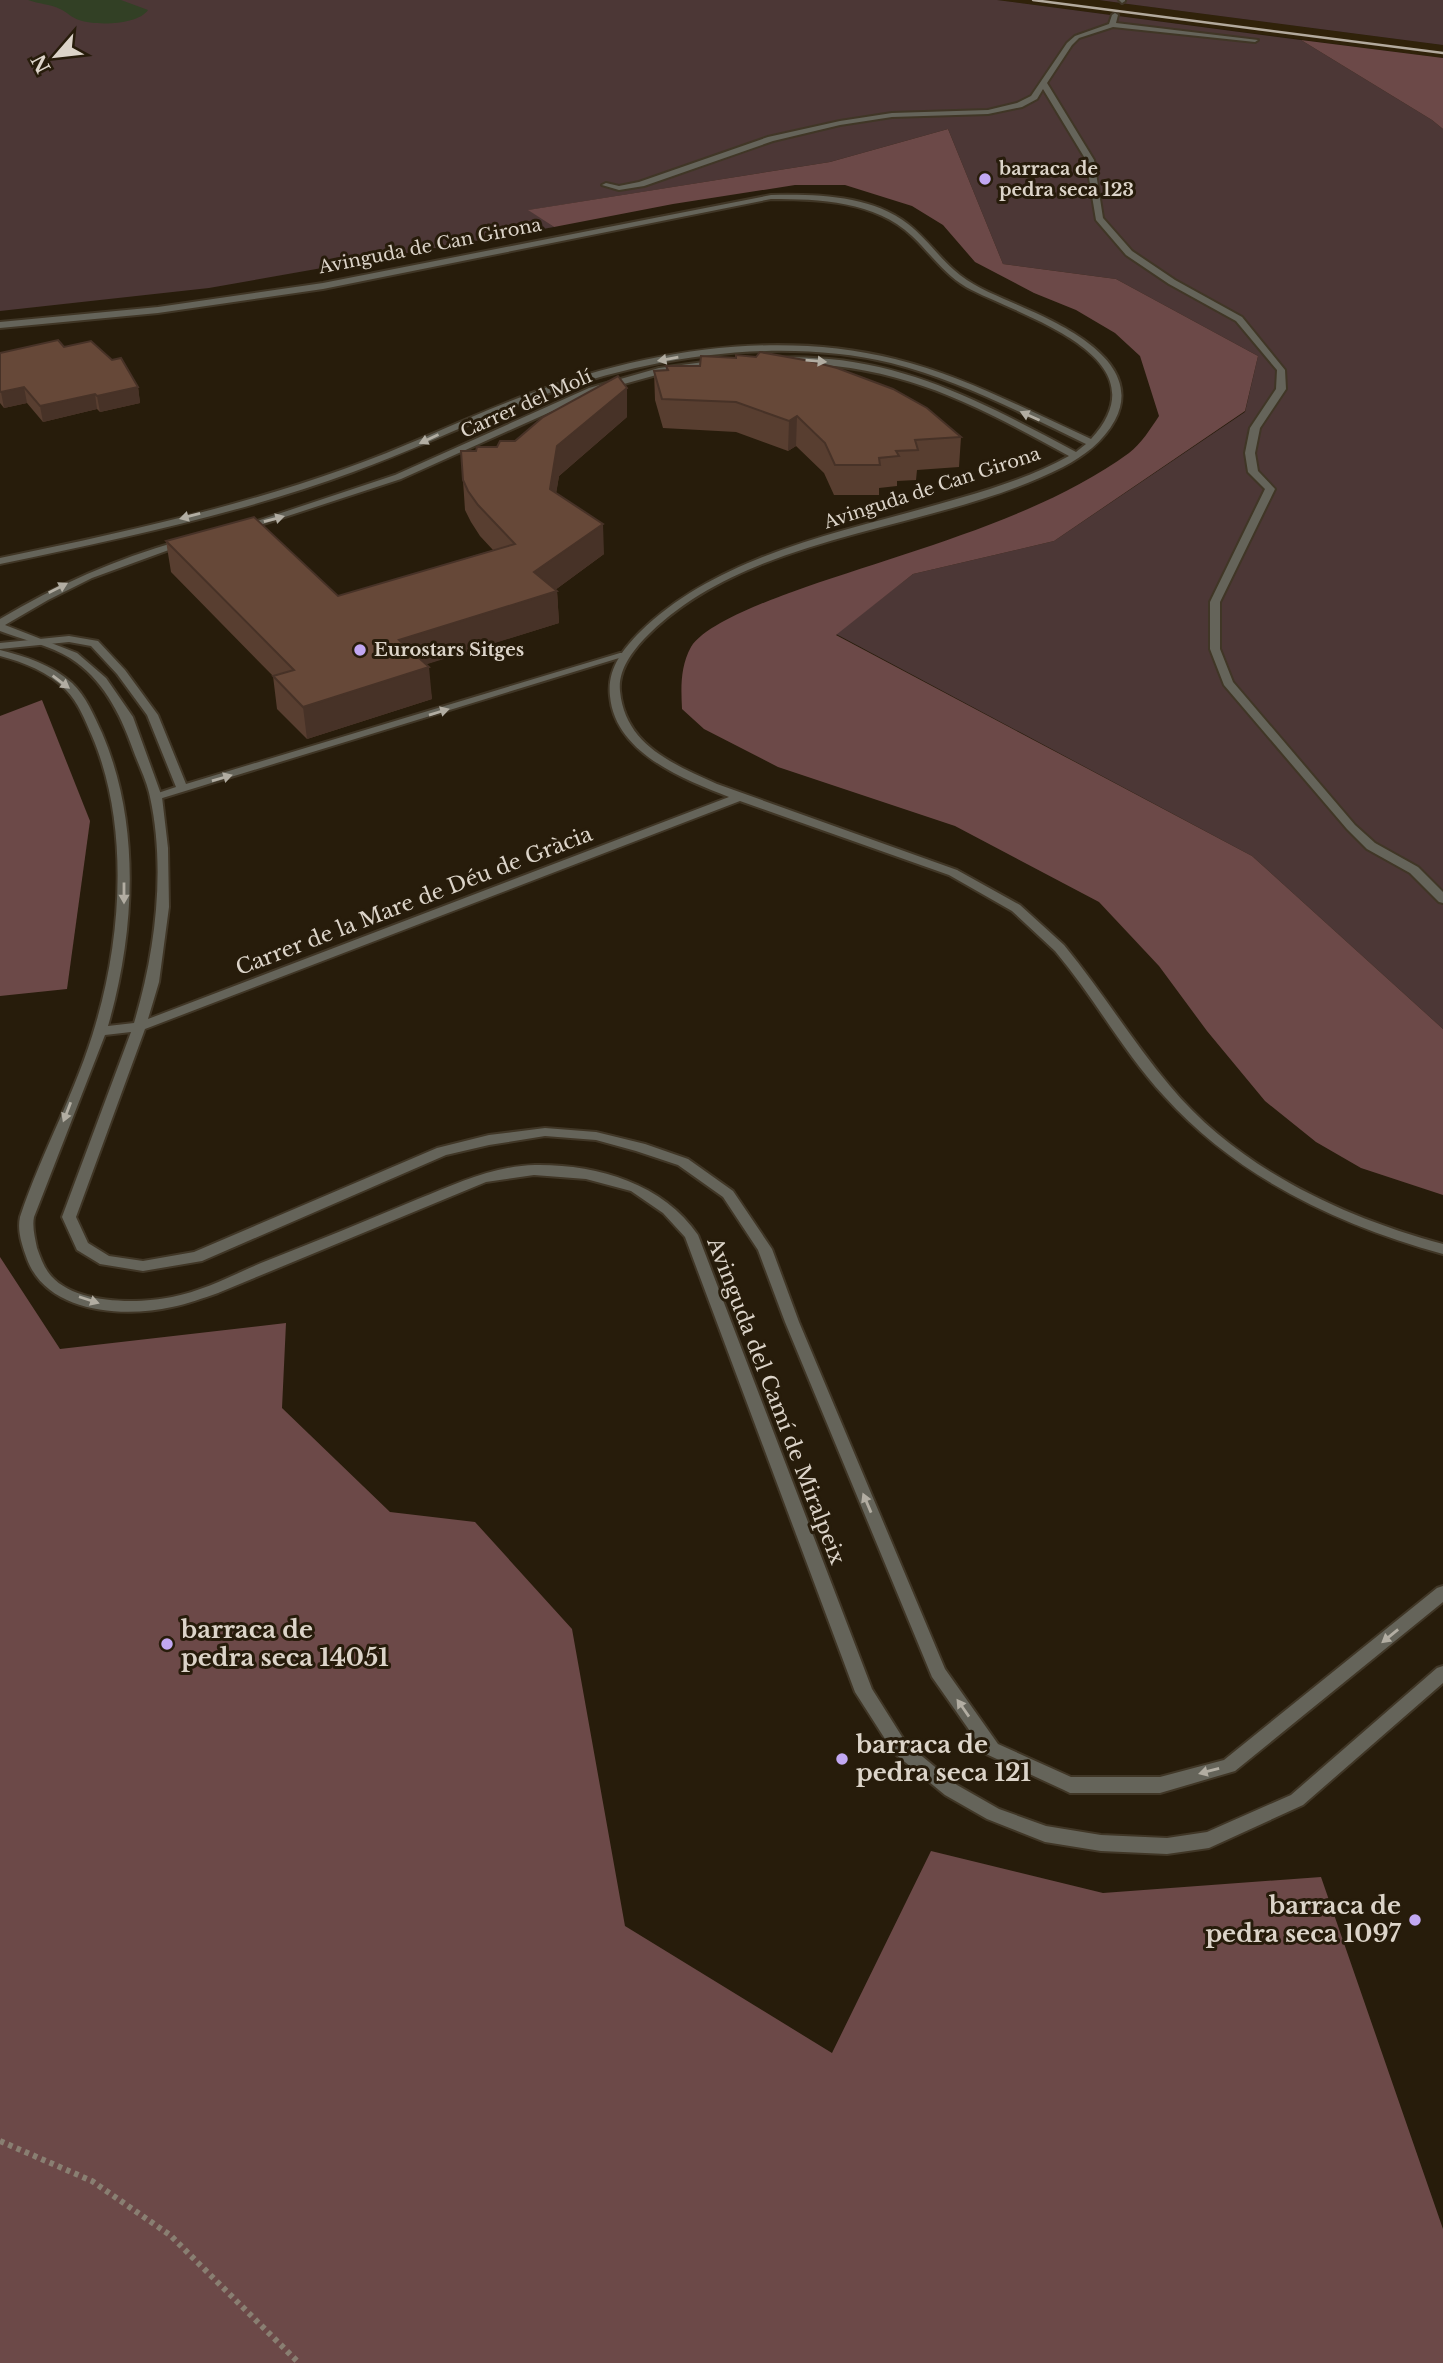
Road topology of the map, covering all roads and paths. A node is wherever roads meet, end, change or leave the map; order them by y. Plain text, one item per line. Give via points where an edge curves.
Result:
1 (1115, 15) dead end
2 (1112, 25) junction
3 (1255, 40) dead end
4 (1044, 84) junction
5 (606, 185) dead end
6 (0, 325) edge
7 (1093, 443) junction
8 (1077, 456) junction
9 (229, 531) edge
10 (193, 541) edge
11 (0, 561) edge
12 (0, 625) edge
13 (46, 643) junction
14 (0, 646) edge
15 (0, 653) edge
16 (624, 655) junction
17 (183, 790) junction
18 (156, 797) junction
19 (739, 797) junction
20 (1443, 899) edge
21 (139, 1027) junction
22 (100, 1031) junction
23 (1443, 1249) edge
24 (1443, 1593) edge
25 (1443, 1673) edge
26 (0, 2141) edge
27 (299, 2363) edge

1 - 2 street
2 - 3 street
2 - 4 street via 1077,37
4 - 5 street via 1034,97 1019,105 988,112 840,123 771,139 641,184
4 - 20 street via 1090,160 1099,218 1129,253 1239,319 1282,370 1281,389 1255,428 1250,453 1253,472 1270,489 1215,602 1214,649 1228,683 1351,827 1371,846 1414,870
6 - 7 street, Avinguda de Can Girona via 158,310 296,290 749,200 830,199 864,205 899,220 970,285 1086,345 1105,365 1116,392 1112,416
7 - 8 street, Avinguda de Can Girona
7 -> 11 street, Carrer del Molí via 936,374 862,355 739,351 673,358 554,388 327,478
9 -> 8 street, Carrer del Molí via 398,477 592,390 659,372 739,361 811,360 892,372 932,385
8 - 16 street, Avinguda de Can Girona via 1018,483 746,568 678,605
12 -> 10 street via 42,597 97,570
12 - 13 street, Avinguda del Camí de Miralpeix
13 - 14 street
13 - 17 street via 94,643 135,688 152,715
13 - 18 street, Avinguda del Camí de Miralpeix via 89,667 116,697 141,750
15 -> 22 street, Avinguda del Camí de Miralpeix via 34,664 67,685 83,705 112,777 120,815 124,906
17 -> 16 street
16 - 19 street, Avinguda de Can Girona via 613,694 617,713 629,732 671,766
17 - 18 street
18 - 21 street, Avinguda del Camí de Miralpeix via 163,907 153,982
19 - 21 street, Carrer de la Mare de Déu de Gràcia
19 - 23 street, Avinguda de Can Girona via 949,870 1018,910 1071,961 1138,1056 1199,1126 1247,1163 1306,1197 1364,1223
21 - 22 street, Carrer de la Mare de Déu de Gràcia
24 -> 21 street, Avinguda del Camí de Miralpeix via 1229,1766 1160,1785 1070,1785 992,1749 938,1672 765,1249 728,1194 683,1163 640,1147 596,1136 545,1132 442,1151 197,1257 143,1266 105,1260 82,1246 69,1217
22 -> 25 street, Avinguda del Camí de Miralpeix via 26,1224 44,1278 68,1294 100,1304 172,1302 483,1178 534,1170 586,1174 636,1188 668,1210 691,1235 708,1276 864,1692 900,1748 951,1790 993,1814 1045,1834 1101,1843 1167,1846 1209,1840 1297,1800
26 - 27 path via 92,2180 170,2235

